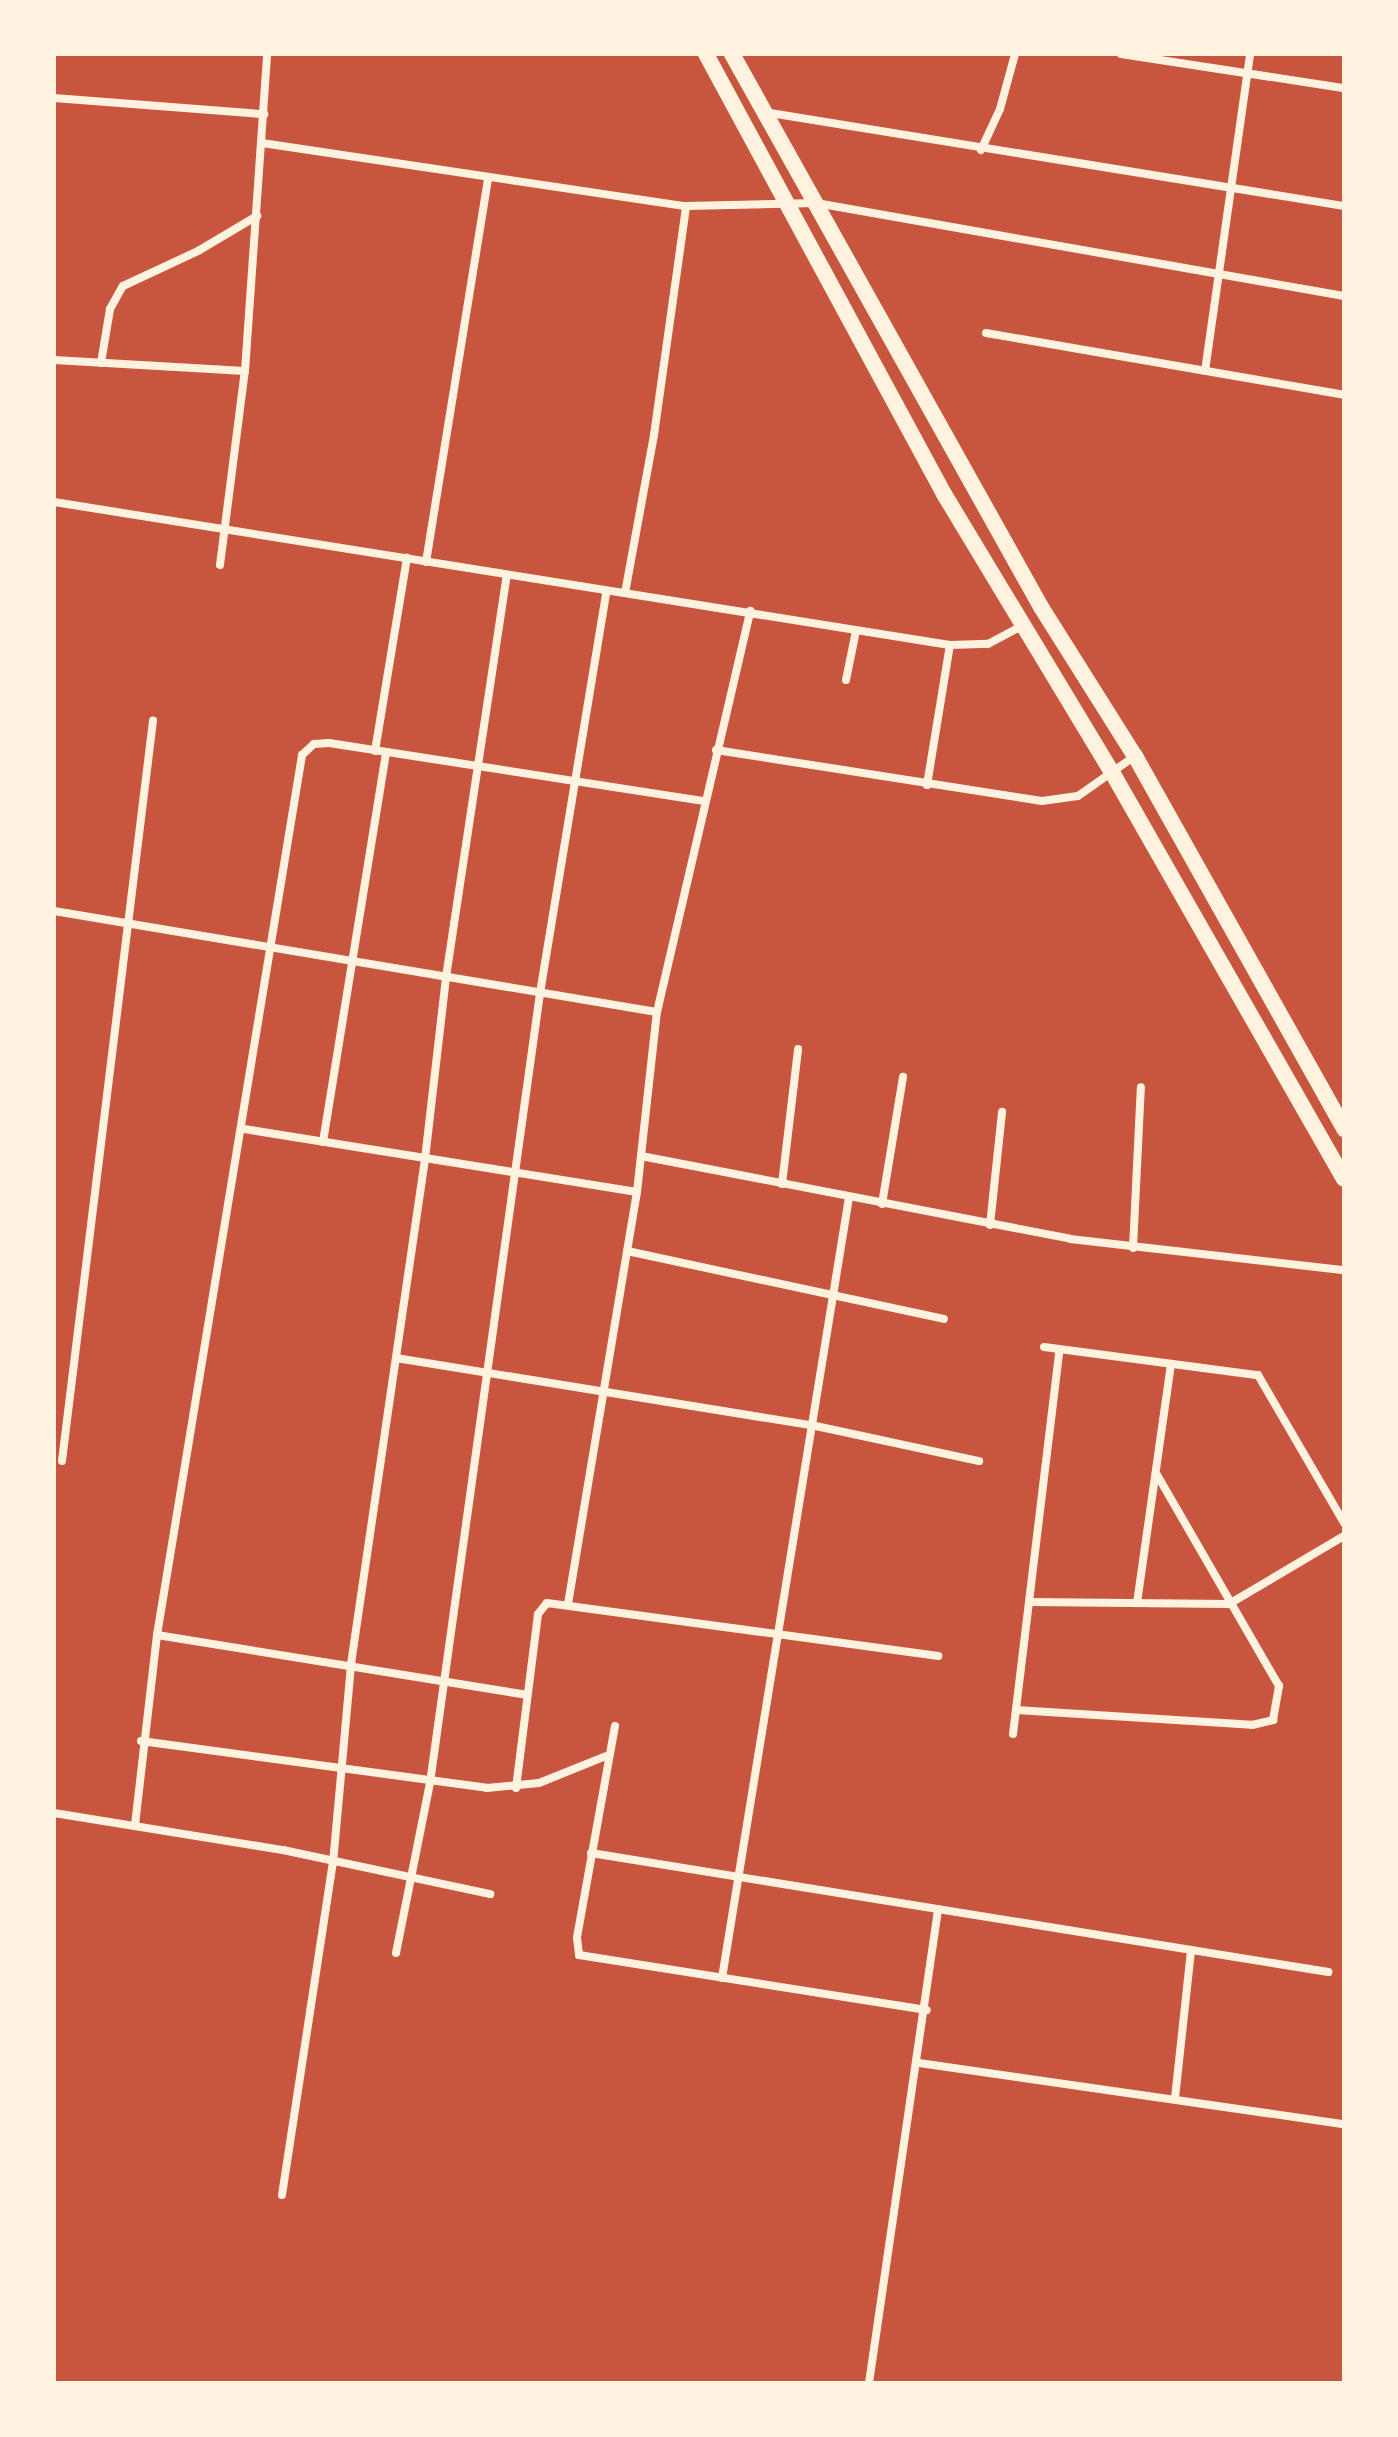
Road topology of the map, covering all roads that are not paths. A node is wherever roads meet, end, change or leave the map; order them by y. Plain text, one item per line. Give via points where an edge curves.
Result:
1 (267, 54) edge
2 (706, 54) edge
3 (732, 54) edge
4 (1015, 54) edge
5 (1121, 54) edge
6 (1250, 54) edge
7 (1247, 73) junction
8 (1344, 88) edge
9 (54, 98) edge
10 (764, 112) junction
11 (264, 114) junction
12 (262, 143) junction
13 (981, 150) junction
14 (488, 178) junction
15 (1229, 189) junction
16 (816, 203) junction
17 (788, 205) junction
18 (686, 206) junction
19 (1344, 206) edge
20 (257, 216) junction
21 (1217, 275) junction
22 (1344, 296) edge
23 (986, 333) dead end
24 (54, 360) edge
25 (101, 363) junction
26 (245, 371) junction
27 (1205, 371) junction
28 (1344, 395) edge
29 (54, 502) edge
30 (225, 526) junction
31 (407, 558) junction
32 (426, 562) junction
33 (220, 565) dead end
34 (507, 576) junction
35 (606, 593) junction
36 (625, 593) junction
37 (750, 611) junction
38 (1024, 624) junction
39 (856, 631) junction
40 (950, 645) junction
41 (846, 680) dead end
42 (153, 721) dead end
43 (716, 750) junction
44 (375, 751) junction
45 (386, 753) junction
46 (1135, 756) junction
47 (477, 767) junction
48 (1113, 774) junction
49 (575, 781) junction
50 (927, 785) junction
51 (703, 801) junction
52 (54, 911) edge
53 (125, 926) junction
54 (271, 948) junction
55 (351, 961) junction
56 (446, 977) junction
57 (540, 993) junction
58 (657, 1012) junction
59 (798, 1049) dead end
60 (903, 1077) dead end
61 (1141, 1087) dead end
62 (1002, 1112) dead end
63 (244, 1129) junction
64 (1344, 1129) edge
65 (323, 1142) junction
66 (641, 1156) junction
67 (425, 1159) junction
68 (515, 1172) junction
69 (1344, 1179) edge
70 (782, 1184) junction
71 (637, 1192) junction
72 (849, 1197) junction
73 (882, 1204) junction
74 (990, 1225) junction
75 (1133, 1248) junction
76 (627, 1251) junction
77 (1344, 1270) edge
78 (832, 1295) junction
79 (944, 1319) dead end
80 (1044, 1347) dead end
81 (1059, 1352) junction
82 (396, 1358) junction
83 (1171, 1365) junction
84 (487, 1375) junction
85 (605, 1393) junction
86 (811, 1425) junction
87 (62, 1461) dead end
88 (979, 1461) dead end
89 (1156, 1473) junction
90 (1344, 1523) edge
91 (1344, 1536) edge
92 (1029, 1602) junction
93 (1137, 1603) junction
94 (568, 1604) junction
95 (1229, 1604) junction
96 (157, 1635) junction
97 (776, 1638) junction
98 (938, 1656) dead end
99 (351, 1664) junction
100 (444, 1679) junction
101 (526, 1695) junction
102 (1016, 1710) junction
103 (615, 1726) dead end
104 (1013, 1734) dead end
105 (141, 1741) junction
106 (606, 1756) junction
107 (338, 1768) junction
108 (430, 1783) junction
109 (516, 1788) junction
110 (54, 1813) edge
111 (135, 1825) junction
112 (591, 1853) junction
113 (333, 1863) junction
114 (736, 1876) junction
115 (414, 1879) junction
116 (490, 1894) dead end
117 (938, 1909) junction
118 (1191, 1950) junction
119 (396, 1953) dead end
120 (1328, 1972) dead end
121 (722, 1978) junction
122 (927, 2010) junction
123 (919, 2063) junction
124 (1175, 2098) junction
125 (1344, 2124) edge
126 (282, 2195) dead end
127 (869, 2383) edge

1 - 11 street
2 - 17 main road
3 - 10 main road
4 - 13 street via 1000,109
5 - 7 street
6 - 7 street
7 - 8 street
7 - 15 street
9 - 11 street
10 - 13 street
10 - 16 main road
11 - 12 street
12 - 14 street
12 - 20 street
13 - 15 street
14 - 18 street
14 - 32 street
15 - 19 street
15 - 21 street
16 - 17 street
16 - 21 street
16 - 46 main road via 1041,607
17 - 18 street
17 - 38 main road via 944,494
18 - 36 street via 654,435
20 - 25 street via 123,286 110,309
20 - 26 street
21 - 22 street
21 - 27 street
23 - 27 street
24 - 25 street
25 - 26 street
26 - 30 street
27 - 28 street
29 - 30 street
30 - 31 street
30 - 33 street
31 - 32 street
31 - 44 street
32 - 34 street
34 - 35 street
34 - 47 street
35 - 36 street
35 - 49 street
36 - 37 street
37 - 39 street
37 - 43 street
38 - 40 street via 988,644
38 - 48 main road
39 - 40 street
39 - 41 street
40 - 50 street
42 - 53 street
43 - 50 street
43 - 51 street
44 - 45 street
44 - 54 street via 320,743 302,755
45 - 47 street
45 - 55 street
46 - 48 street
46 - 64 main road
47 - 49 street
47 - 56 street
48 - 50 street via 1060,800 1019,800
48 - 69 main road
49 - 51 street
49 - 57 street
51 - 58 street
52 - 53 street
53 - 54 street
53 - 87 street
54 - 55 street
54 - 63 street
55 - 56 street
55 - 65 street
56 - 57 street
56 - 67 street
57 - 58 street
57 - 68 street
58 - 66 street
59 - 70 street
60 - 73 street
61 - 75 street
62 - 74 street
63 - 65 street
63 - 96 street
65 - 67 street
66 - 70 street
66 - 71 street
67 - 68 street
67 - 82 street
68 - 71 street
68 - 84 street
70 - 72 street
71 - 76 street
72 - 73 street
72 - 78 street
73 - 74 street
74 - 75 street
75 - 77 street
76 - 78 street
76 - 85 street
78 - 79 street
78 - 86 street
80 - 81 street
81 - 83 street
81 - 92 street
82 - 84 street
82 - 99 street
83 - 89 street
83 - 90 street via 1258,1375
84 - 85 street
84 - 100 street
85 - 86 street
85 - 94 street
86 - 88 street
86 - 97 street
89 - 93 street
89 - 95 street
91 - 95 street
92 - 93 street
92 - 102 street
93 - 95 street
94 - 97 street
94 - 101 street via 547,1603 539,1609
95 - 102 street via 1279,1686 1273,1720 1252,1725
96 - 99 street
96 - 105 street
97 - 98 street via 828,1639
97 - 114 street
99 - 100 street
99 - 107 street
100 - 101 street
100 - 108 street
101 - 109 street
102 - 104 street
103 - 106 street
105 - 107 street
105 - 111 street
106 - 109 street
106 - 112 street
107 - 108 street
107 - 113 street
108 - 109 street
108 - 115 street
110 - 111 street
111 - 113 street
112 - 114 street
112 - 121 street via 579,1955
113 - 115 street
113 - 126 street
114 - 117 street
114 - 121 street
115 - 116 street
115 - 119 street
117 - 118 street
117 - 122 street
118 - 120 street
118 - 124 street
121 - 122 street
122 - 123 street
123 - 124 street
123 - 127 street
124 - 125 street

